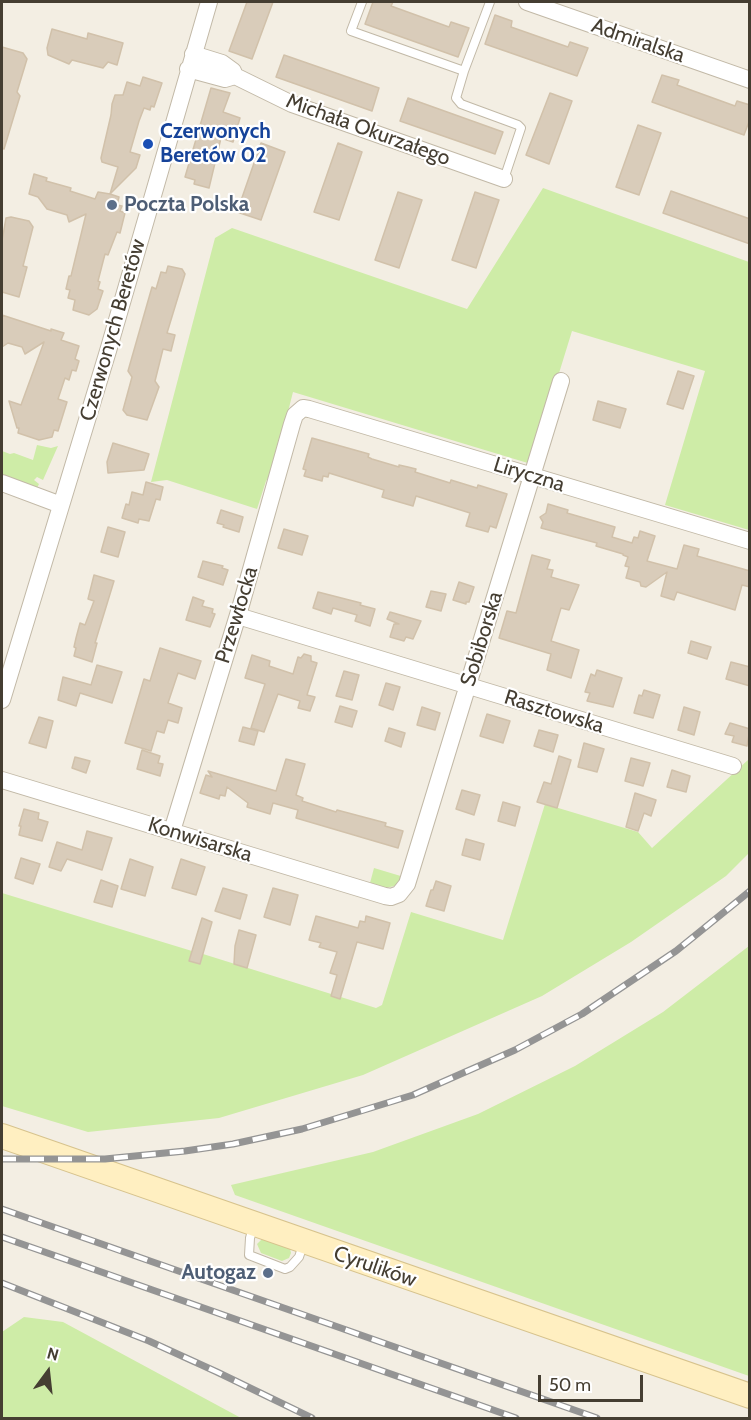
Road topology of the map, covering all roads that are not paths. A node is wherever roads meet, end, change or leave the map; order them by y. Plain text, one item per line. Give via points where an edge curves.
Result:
1 (209, 2) edge
2 (362, 2) edge
3 (490, 2) edge
4 (527, 2) edge
5 (191, 62) junction
6 (464, 71) junction
7 (750, 80) edge
8 (504, 179) joint
9 (561, 381) dead end
10 (309, 409) joint
11 (533, 476) junction
12 (2, 483) edge
13 (61, 505) junction
14 (750, 541) edge
15 (238, 616) junction
16 (468, 686) junction
17 (2, 700) edge
18 (733, 766) dead end
19 (2, 780) edge
20 (172, 831) junction
21 (399, 894) joint
22 (2, 1136) edge
23 (750, 1396) edge

1 - 5 street, Czerwonych Beretów
2 - 6 lane via 351,31
3 - 6 lane
4 - 7 street, Admiralska
5 - 8 street, Michała Okurzałego via 225,79 235,76 292,104
5 - 13 street, Czerwonych Beretów
6 - 8 lane via 456,98 460,104 521,128
9 - 11 street, Sobiborska
10 - 11 street, Liryczna
10 - 15 street, Przewłocka via 303,408 295,415
11 - 14 street, Liryczna
11 - 16 street, Sobiborska
12 - 13 street
13 - 17 street, Czerwonych Beretów
15 - 16 street, Rasztowska
15 - 20 street, Przewłocka
16 - 18 street, Rasztowska
16 - 21 street, Sobiborska via 408,884
19 - 20 street, Konwisarska
20 - 21 street, Konwisarska via 385,896
22 - 23 main road, Cyrulików

